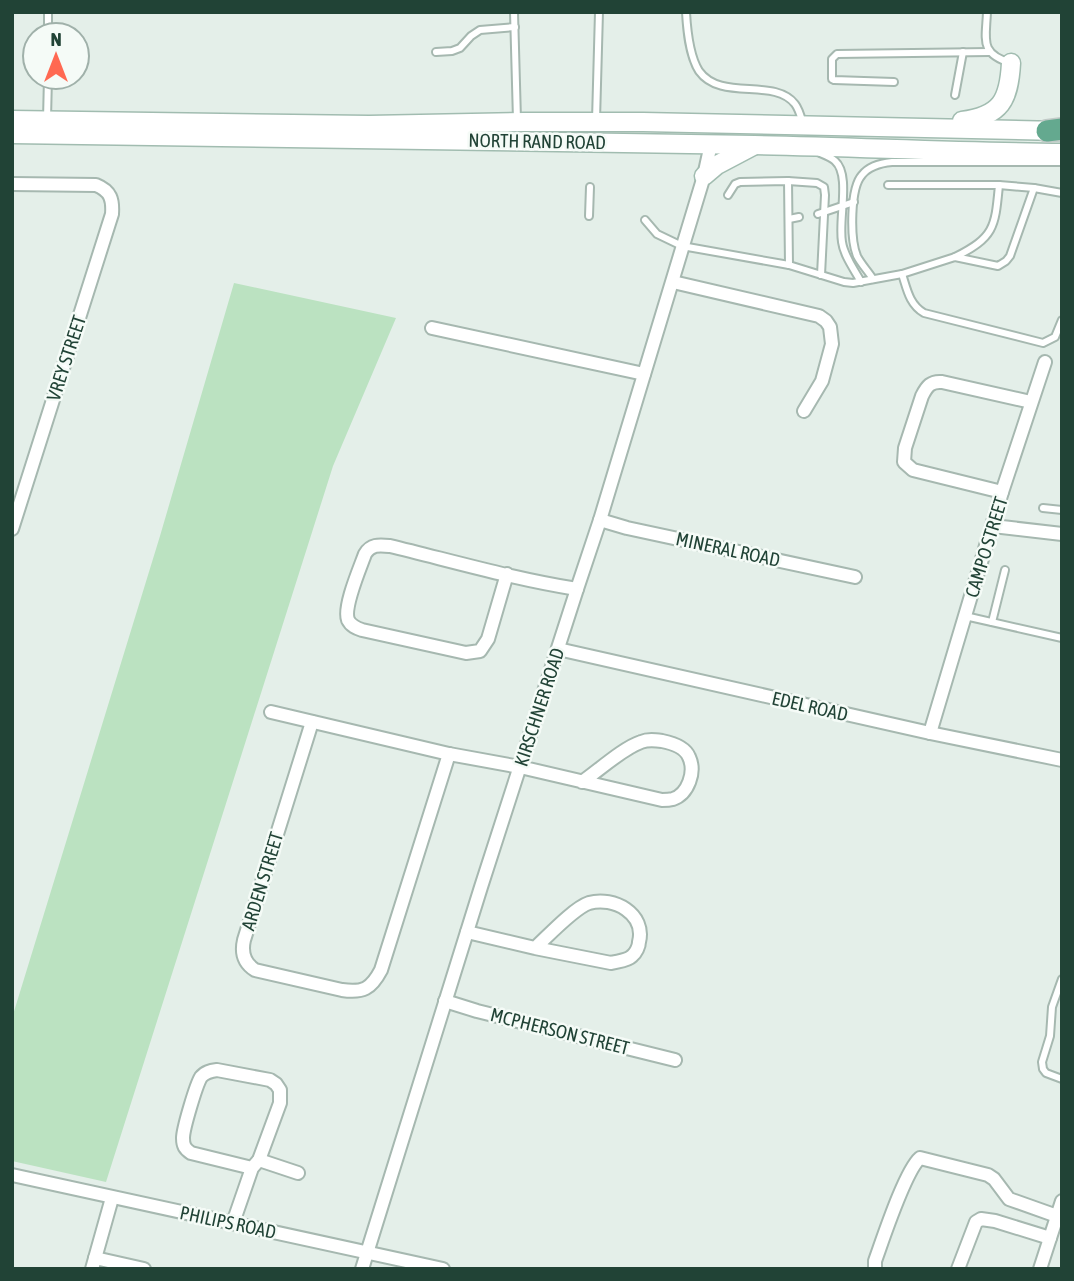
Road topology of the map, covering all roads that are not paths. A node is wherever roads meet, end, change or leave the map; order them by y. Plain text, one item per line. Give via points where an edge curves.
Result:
1 (514, 12) edge
2 (599, 12) edge
3 (687, 12) edge
4 (987, 12) edge
5 (515, 27) junction
6 (436, 52) dead end
7 (963, 52) junction
8 (989, 52) junction
9 (1011, 63) joint
10 (894, 82) dead end
11 (48, 91) edge
12 (955, 95) dead end
13 (12, 120) edge
14 (47, 121) junction
15 (521, 122) junction
16 (596, 122) junction
17 (803, 125) junction
18 (885, 127) junction
19 (1057, 131) edge
20 (12, 134) edge
21 (684, 144) junction
22 (711, 144) junction
23 (756, 145) junction
24 (800, 146) junction
25 (1062, 153) edge
26 (1062, 162) edge
27 (705, 173) junction
28 (788, 181) junction
29 (12, 184) edge
30 (888, 185) dead end
31 (999, 186) junction
32 (590, 187) dead end
33 (1034, 188) junction
34 (1062, 193) edge
35 (727, 195) dead end
36 (854, 202) junction
37 (842, 207) junction
38 (821, 213) junction
39 (589, 216) dead end
40 (799, 217) dead end
41 (789, 219) junction
42 (645, 220) dead end
43 (682, 246) junction
44 (955, 257) junction
45 (789, 265) junction
46 (902, 274) junction
47 (821, 275) junction
48 (873, 279) junction
49 (673, 282) junction
50 (861, 282) junction
51 (1062, 320) edge
52 (432, 328) dead end
53 (1045, 362) dead end
54 (644, 374) junction
55 (1031, 402) junction
56 (804, 411) dead end
57 (1003, 492) junction
58 (17, 495) edge
59 (1043, 508) dead end
60 (1062, 510) edge
61 (600, 520) junction
62 (993, 526) junction
63 (12, 528) edge
64 (1062, 534) edge
65 (1004, 570) dead end
66 (507, 575) junction
67 (855, 577) dead end
68 (577, 589) junction
69 (965, 616) junction
70 (992, 622) junction
71 (1062, 638) edge
72 (558, 649) junction
73 (271, 712) dead end
74 (312, 722) junction
75 (930, 733) junction
76 (449, 754) junction
77 (1062, 760) edge
78 (520, 767) junction
79 (582, 782) junction
80 (467, 932) junction
81 (534, 948) junction
82 (1062, 979) edge
83 (445, 1001) junction
84 (675, 1060) dead end
85 (1062, 1079) edge
86 (256, 1164) junction
87 (298, 1173) dead end
88 (12, 1175) edge
89 (112, 1198) junction
90 (1062, 1201) edge
91 (1057, 1216) junction
92 (233, 1223) junction
93 (1050, 1238) junction
94 (367, 1253) junction
95 (93, 1263) edge
96 (144, 1269) edge
97 (362, 1269) edge
98 (443, 1269) edge
99 (875, 1269) edge
100 (958, 1269) edge
101 (1040, 1269) edge

1 - 5 lane
2 - 16 lane
3 - 17 lane via 691,46 701,74 721,86 782,95 797,107
4 - 8 lane
5 - 6 lane via 480,30 460,48
5 - 15 lane
7 - 8 lane
7 - 10 lane via 837,54 832,59 834,80
7 - 12 lane
8 - 9 lane
9 - 18 main road via 1006,97 982,118
11 - 14 lane
13 - 14 main road, NORTH RAND ROAD
14 - 15 main road, NORTH RAND ROAD
15 - 16 main road, NORTH RAND ROAD
15 - 22 main road via 690,131 704,135
16 - 17 main road, NORTH RAND ROAD
17 - 18 main road, NORTH RAND ROAD
18 - 19 main road, NORTH RAND ROAD
20 - 21 main road, NORTH RAND ROAD
21 - 22 main road, NORTH RAND ROAD
21 - 27 main road
22 - 23 main road, NORTH RAND ROAD
22 - 27 street, KIRSCHNER ROAD
23 - 24 main road, NORTH RAND ROAD
23 - 27 main road
24 - 25 main road, NORTH RAND ROAD
24 - 37 lane via 835,160 843,174
26 - 36 lane via 880,163 860,176
27 - 43 street, KIRSCHNER ROAD
28 - 35 lane via 740,182
28 - 38 lane via 824,187
28 - 41 lane
29 - 58 street, VREY STREET via 96,185 111,195 113,205
30 - 31 lane
31 - 33 lane
31 - 44 lane via 996,218 990,229 983,240
32 - 39 lane
33 - 34 lane
33 - 44 lane via 1006,261 998,266
36 - 37 lane
36 - 48 lane via 855,248
37 - 38 lane
37 - 50 lane via 842,244
38 - 47 lane
40 - 41 lane
41 - 45 lane
42 - 43 lane via 657,234
43 - 45 lane
43 - 49 street, KIRSCHNER ROAD
44 - 46 lane
45 - 47 lane
46 - 48 lane
46 - 51 lane via 912,303 924,313 1043,343 1055,337
47 - 50 lane
48 - 50 lane
49 - 54 street, KIRSCHNER ROAD
49 - 56 street via 826,321 832,335 829,354 819,388
52 - 54 street
53 - 55 street, CAMPO STREET
54 - 61 street, KIRSCHNER ROAD
55 - 57 street, CAMPO STREET
55 - 57 street via 931,383 922,396 905,448 904,462 913,470
57 - 62 street, CAMPO STREET
58 - 63 street, VREY STREET
59 - 60 lane
61 - 67 street, MINERAL ROAD
61 - 68 street, KIRSCHNER ROAD
62 - 64 street
62 - 69 street, CAMPO STREET
65 - 70 lane
66 - 66 street via 390,546 373,546 365,554 348,618 362,630 475,653 488,639
66 - 68 street
68 - 72 street, KIRSCHNER ROAD
69 - 70 lane
69 - 75 street, CAMPO STREET
70 - 71 lane
72 - 75 street, EDEL ROAD
72 - 78 street, KIRSCHNER ROAD
73 - 74 street
74 - 76 street
74 - 76 street, ARDEN STREET via 242,948 244,959 255,970 354,992 371,985 381,970
75 - 77 street, EDEL ROAD
76 - 78 street
78 - 79 street
78 - 80 street, KIRSCHNER ROAD
79 - 79 street via 673,799 688,786 691,764 680,747 651,739 639,742
80 - 81 street
80 - 83 street, KIRSCHNER ROAD
81 - 81 street via 611,963 632,956 640,932 633,914 598,902 578,909
82 - 85 lane via 1042,1062 1046,1073
83 - 84 street, MCPHERSON STREET
83 - 94 street, KIRSCHNER ROAD
86 - 86 street via 280,1103 280,1090 270,1080 216,1070 205,1074 184,1127 185,1149
86 - 87 street
86 - 92 street
88 - 89 street, PHILIPS ROAD
89 - 92 street, PHILIPS ROAD
89 - 95 street
90 - 91 street
91 - 93 street
91 - 99 street via 1009,1199 988,1175 920,1158 905,1185
92 - 94 street, PHILIPS ROAD
93 - 100 street via 981,1219
93 - 101 street
94 - 97 street, KIRSCHNER ROAD
94 - 98 street, PHILIPS ROAD
95 - 96 street

